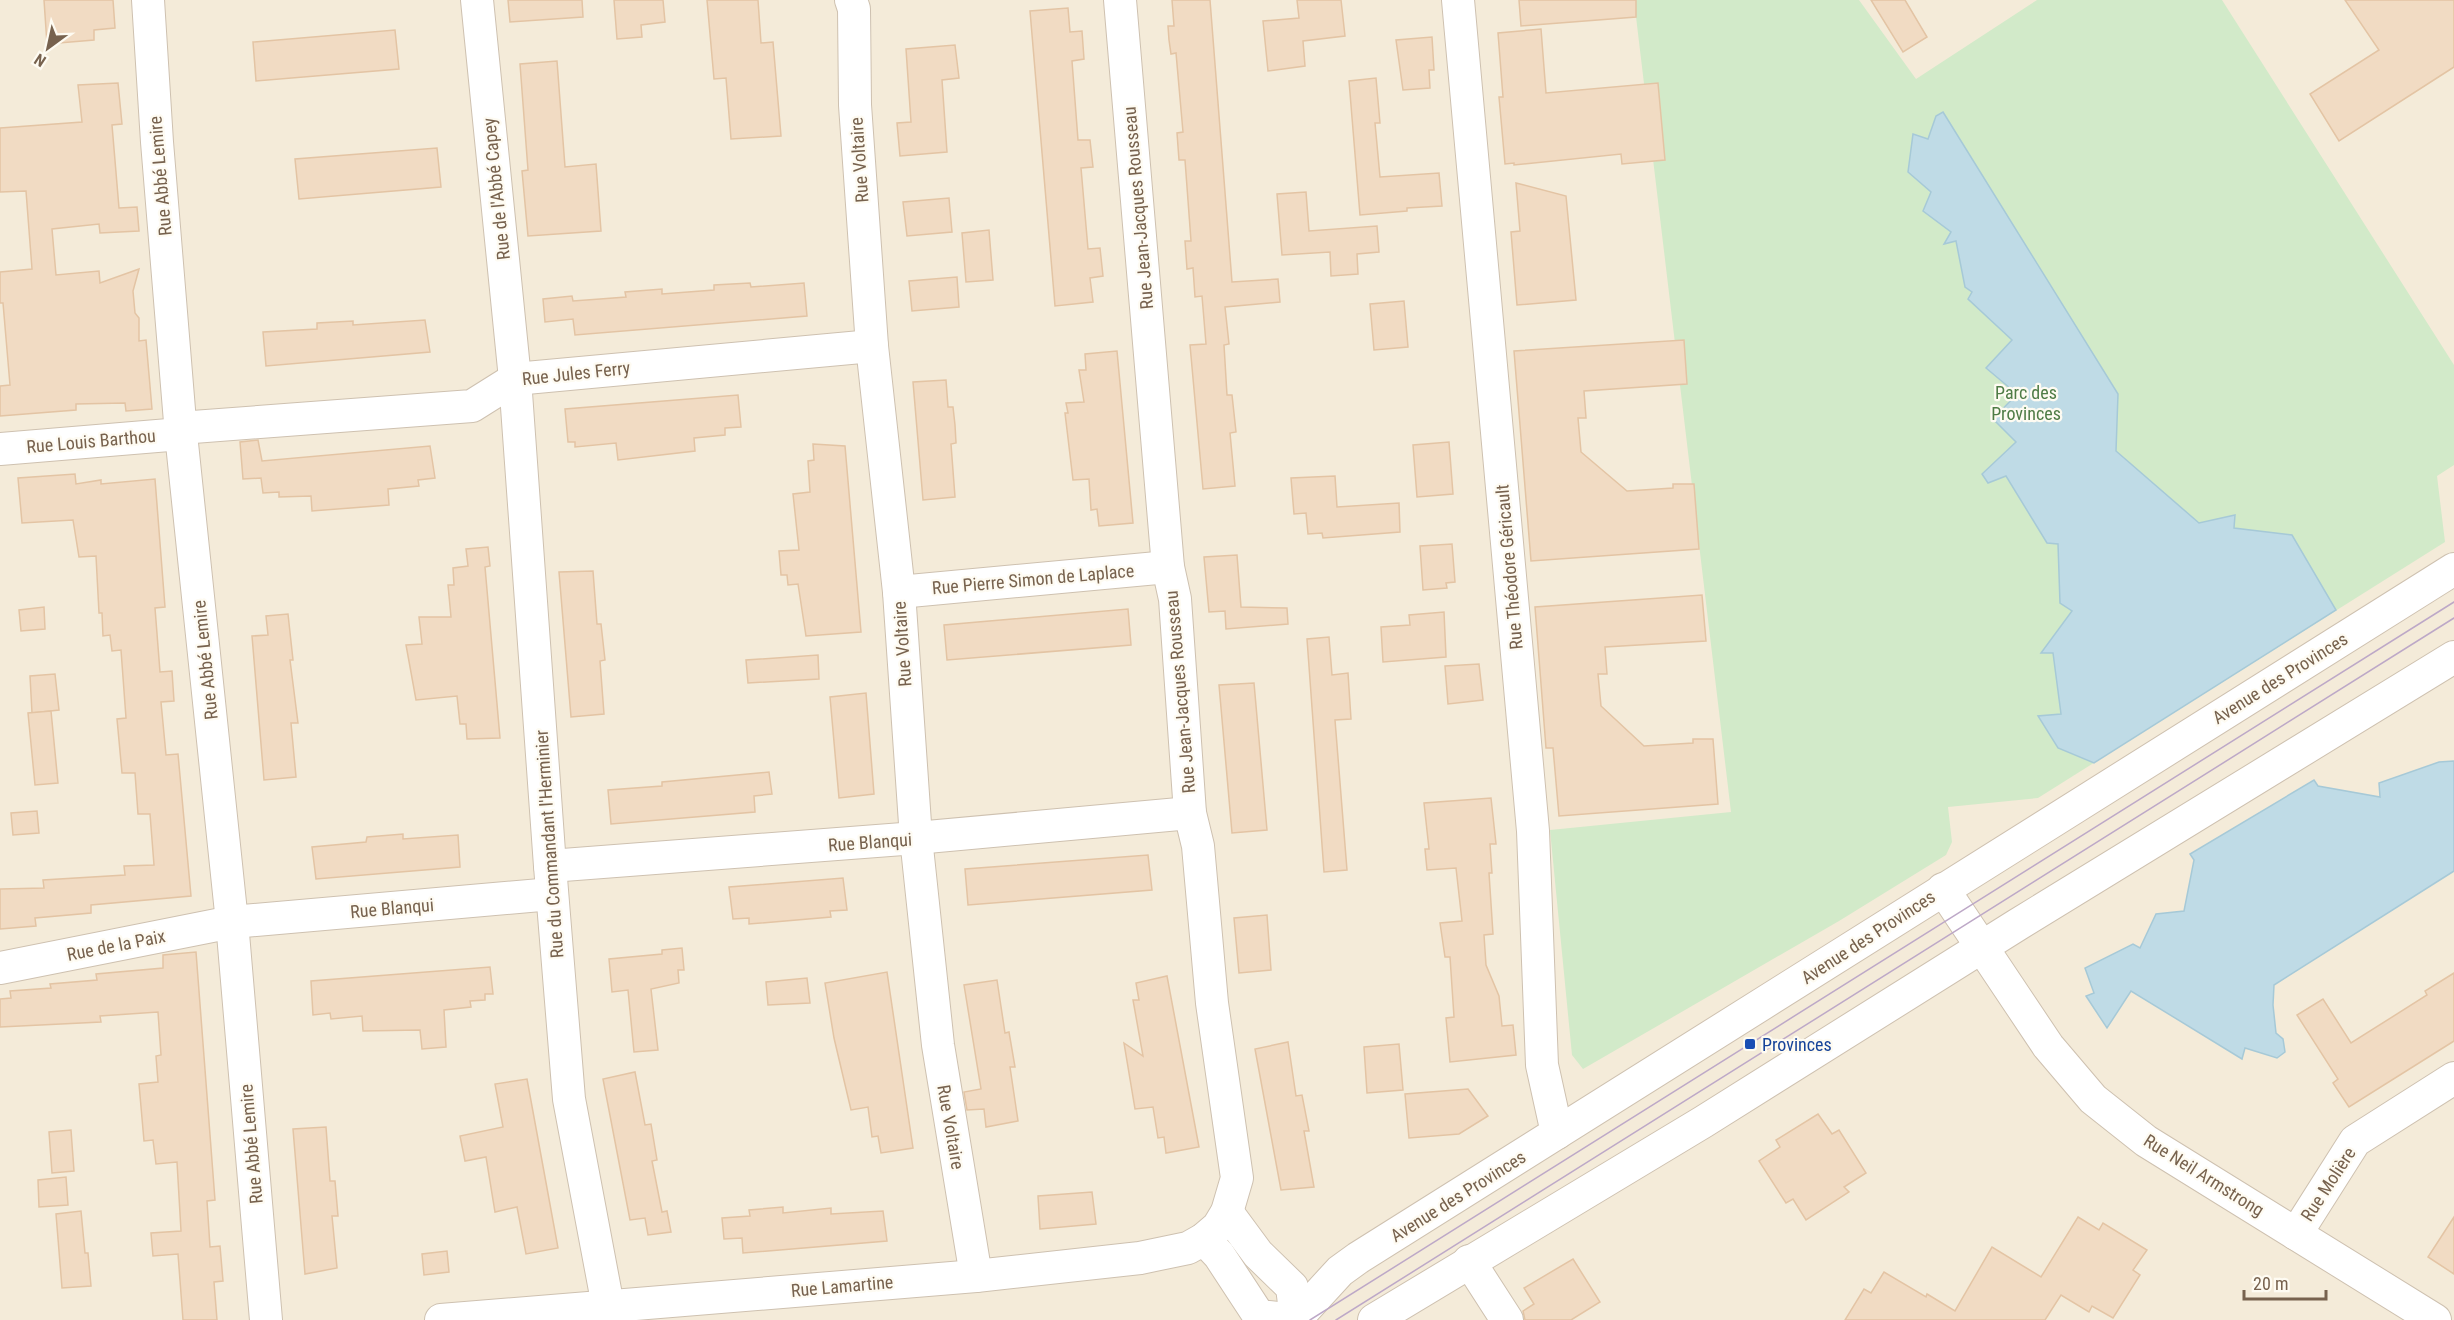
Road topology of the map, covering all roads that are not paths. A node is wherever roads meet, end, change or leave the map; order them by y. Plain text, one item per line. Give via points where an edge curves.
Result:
1 (147, 0) edge
2 (477, 0) edge
3 (1120, 0) edge
4 (1458, 0) edge
5 (855, 3) edge
6 (873, 346) junction
7 (515, 378) junction
8 (181, 434) junction
9 (0, 449) edge
10 (1168, 567) junction
11 (2454, 569) edge
12 (899, 592) junction
13 (2454, 657) edge
14 (1190, 813) junction
15 (916, 838) junction
16 (551, 880) junction
17 (1943, 889) junction
18 (232, 922) junction
19 (1982, 948) junction
20 (0, 968) edge
21 (2454, 1078) edge
22 (1557, 1133) junction
23 (1227, 1212) junction
24 (2296, 1234) junction
25 (1204, 1239) junction
26 (1469, 1261) junction
27 (976, 1276) junction
28 (608, 1306) junction
29 (266, 1320) edge
30 (441, 1320) edge
31 (1296, 1320) edge
32 (1374, 1320) edge
33 (1507, 1320) edge
34 (2435, 1320) edge

1 - 8 street, Rue Abbé Lemire
2 - 7 street, Rue de l'Abbé Capey
3 - 10 street, Rue Jean-Jacques Rousseau
4 - 22 street, Rue Théodore Géricault via 1533,831 1542,1065
5 - 6 street, Rue Voltaire via 855,105
6 - 7 street, Rue Jules Ferry
6 - 12 street, Rue Voltaire
7 - 8 street, Rue Jules Ferry via 472,406 192,427
7 - 16 street, Rue du Commandant l'Herminier
8 - 9 street, Rue Louis Barthou
8 - 18 street, Rue Abbé Lemire
10 - 12 street, Rue Pierre Simon de Laplace
10 - 14 street, Rue Jean-Jacques Rousseau via 1175,599
11 - 17 street, Avenue des Provinces
12 - 15 street, Rue Voltaire
13 - 19 street
14 - 15 street, Rue Blanqui
14 - 23 street, Rue Jean-Jacques Rousseau via 1198,846 1212,1003 1237,1178
15 - 16 street, Rue Blanqui
15 - 27 street, Rue Voltaire via 938,1045
16 - 18 street, Rue Blanqui
16 - 28 street, Rue du Commandant l'Herminier via 568,1099
17 - 19 street, Rue Neil Armstrong
17 - 22 street, Avenue des Provinces
18 - 20 street, Rue de la Paix
18 - 29 street, Rue Abbé Lemire
19 - 24 street, Rue Neil Armstrong via 2048,1046 2093,1099 2146,1141
19 - 26 street
21 - 24 street, Rue Molière via 2355,1141
22 - 31 street, Avenue des Provinces via 1340,1271
23 - 25 street, Rue Lamartine
23 - 31 street via 1258,1254 1292,1287
24 - 34 street, Rue Neil Armstrong
25 - 27 street, Rue Lamartine via 1188,1248 1140,1258
25 - 31 street via 1259,1316
26 - 32 street
26 - 33 street
27 - 28 street, Rue Lamartine
28 - 30 street, Rue Lamartine

